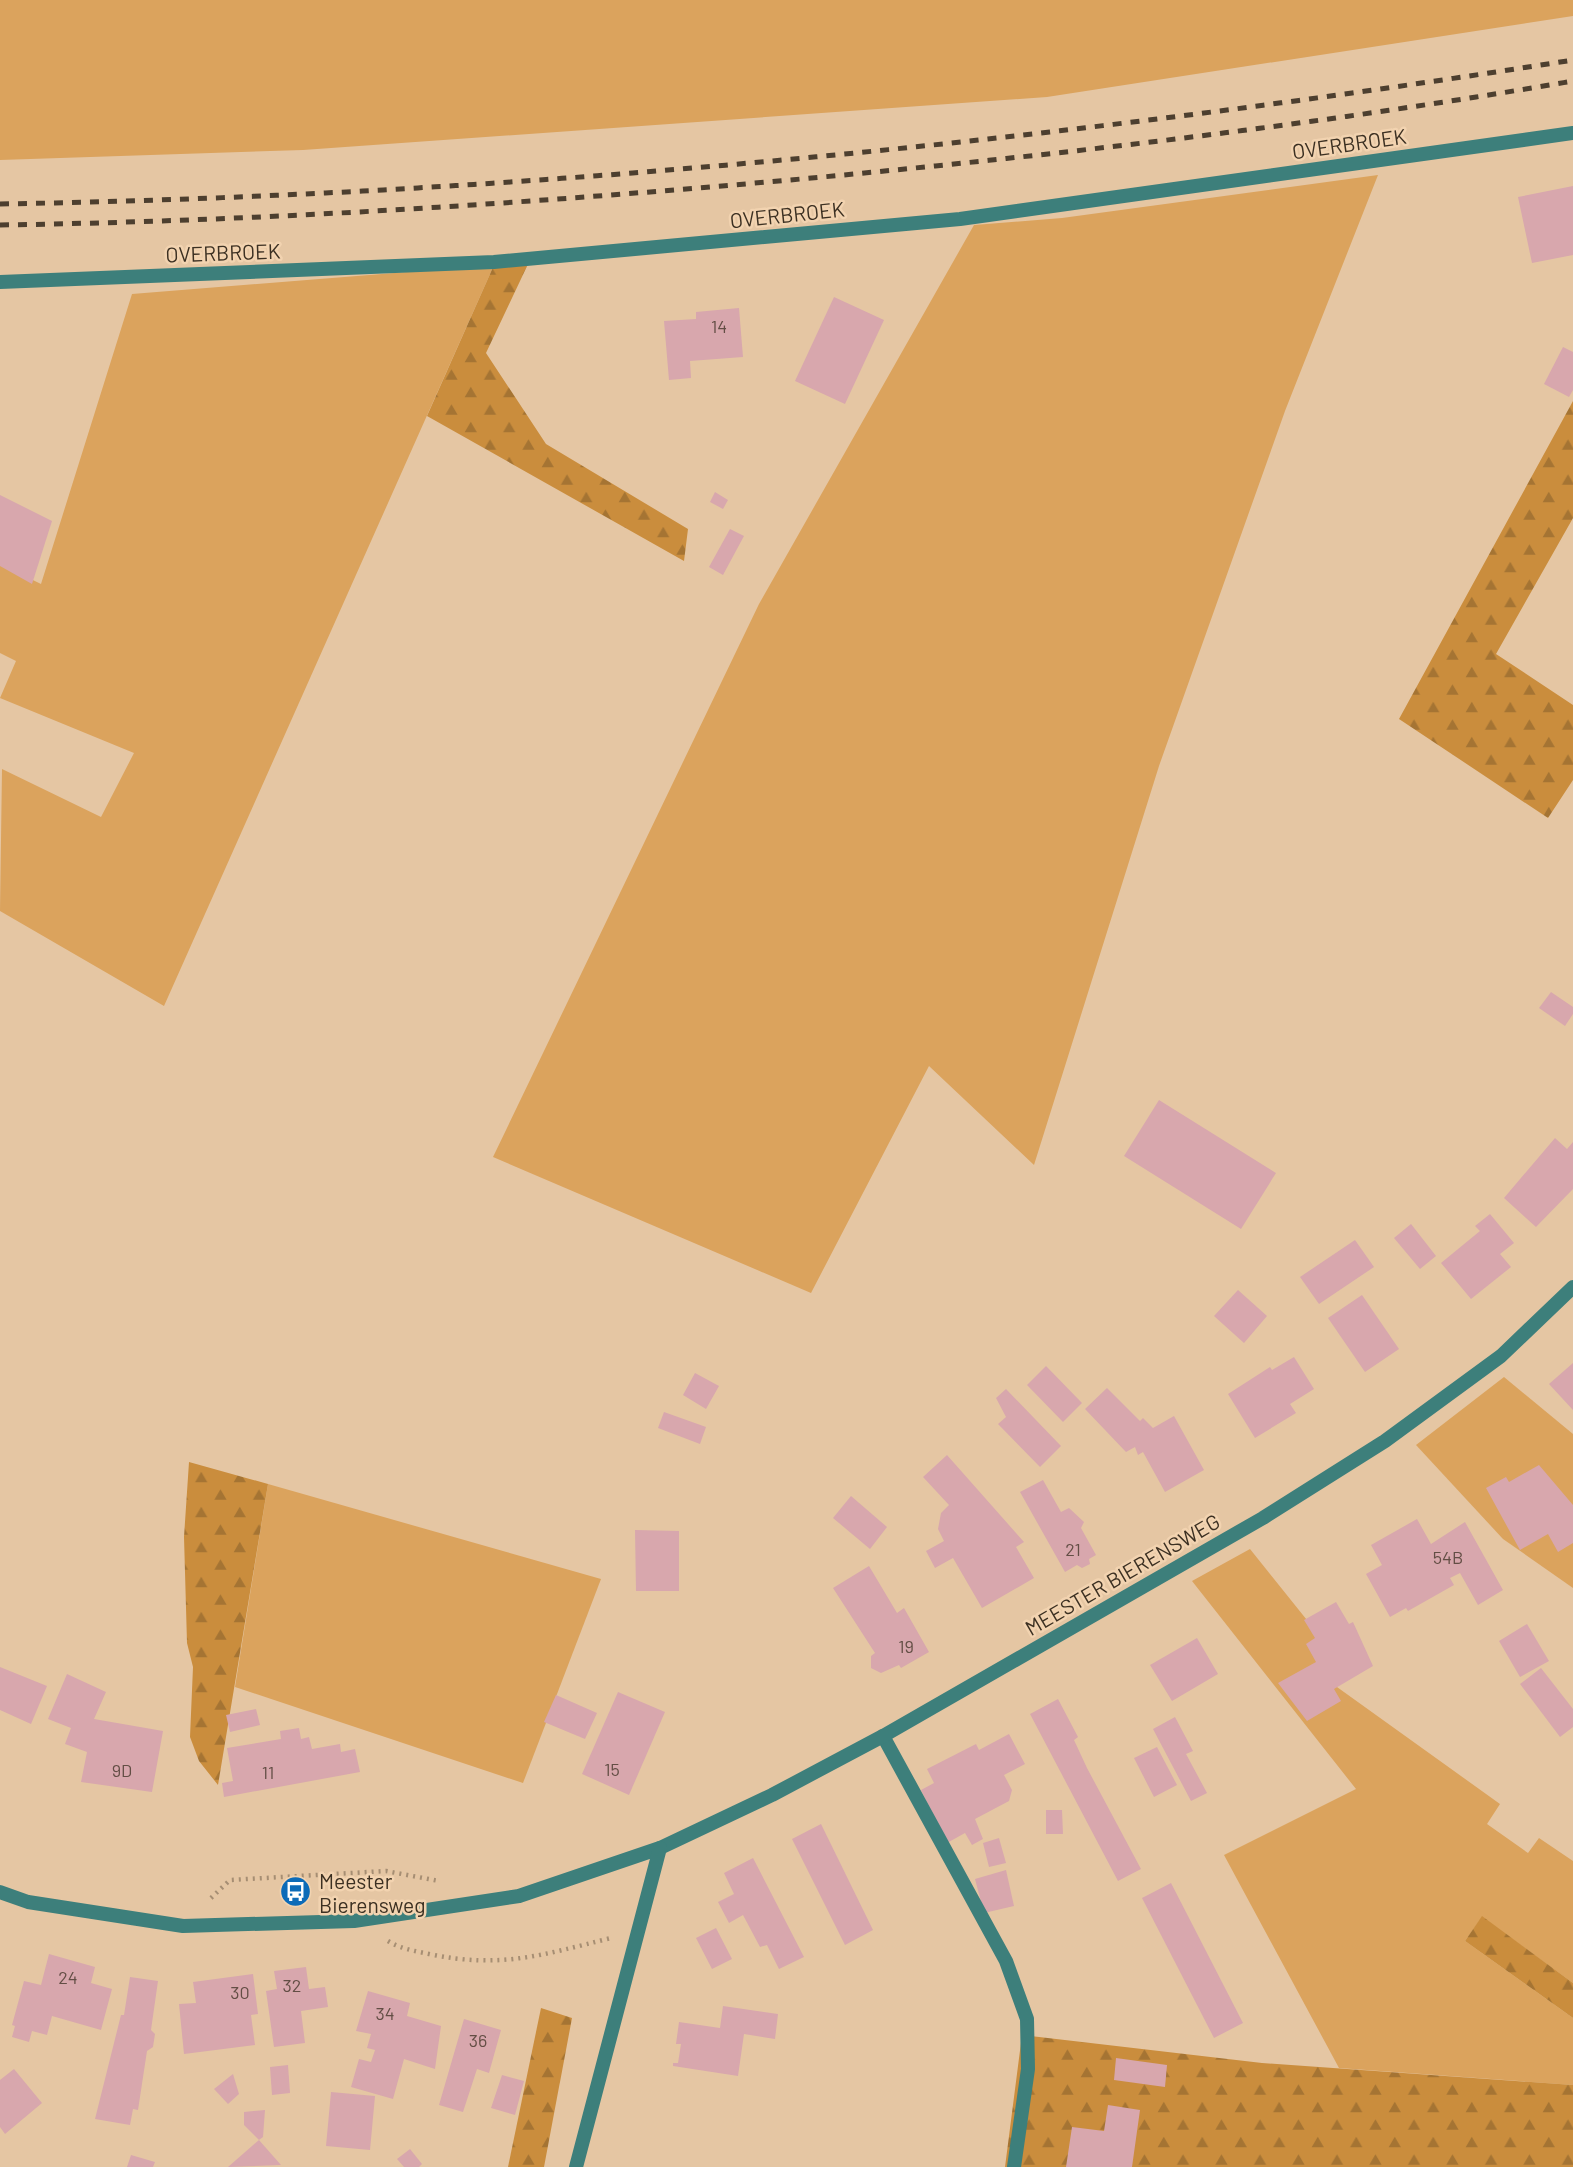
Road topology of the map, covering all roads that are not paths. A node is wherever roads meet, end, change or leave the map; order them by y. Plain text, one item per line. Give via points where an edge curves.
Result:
1 (1573, 133) edge
2 (0, 282) edge
3 (1573, 1287) edge
4 (883, 1736) junction
5 (660, 1848) junction
6 (0, 1892) edge
7 (576, 2167) edge
8 (1014, 2167) edge

1 - 2 street, OVERBROEK via 960,219 573,256
3 - 4 street, MEESTER BIERENSWEG via 1501,1356 1385,1441 1263,1518
4 - 5 street, MEESTER BIERENSWEG
4 - 8 street via 1006,1961 1027,2019 1028,2069
5 - 6 street, MEESTER BIERENSWEG via 519,1896 354,1922 183,1926 27,1902
5 - 7 street

